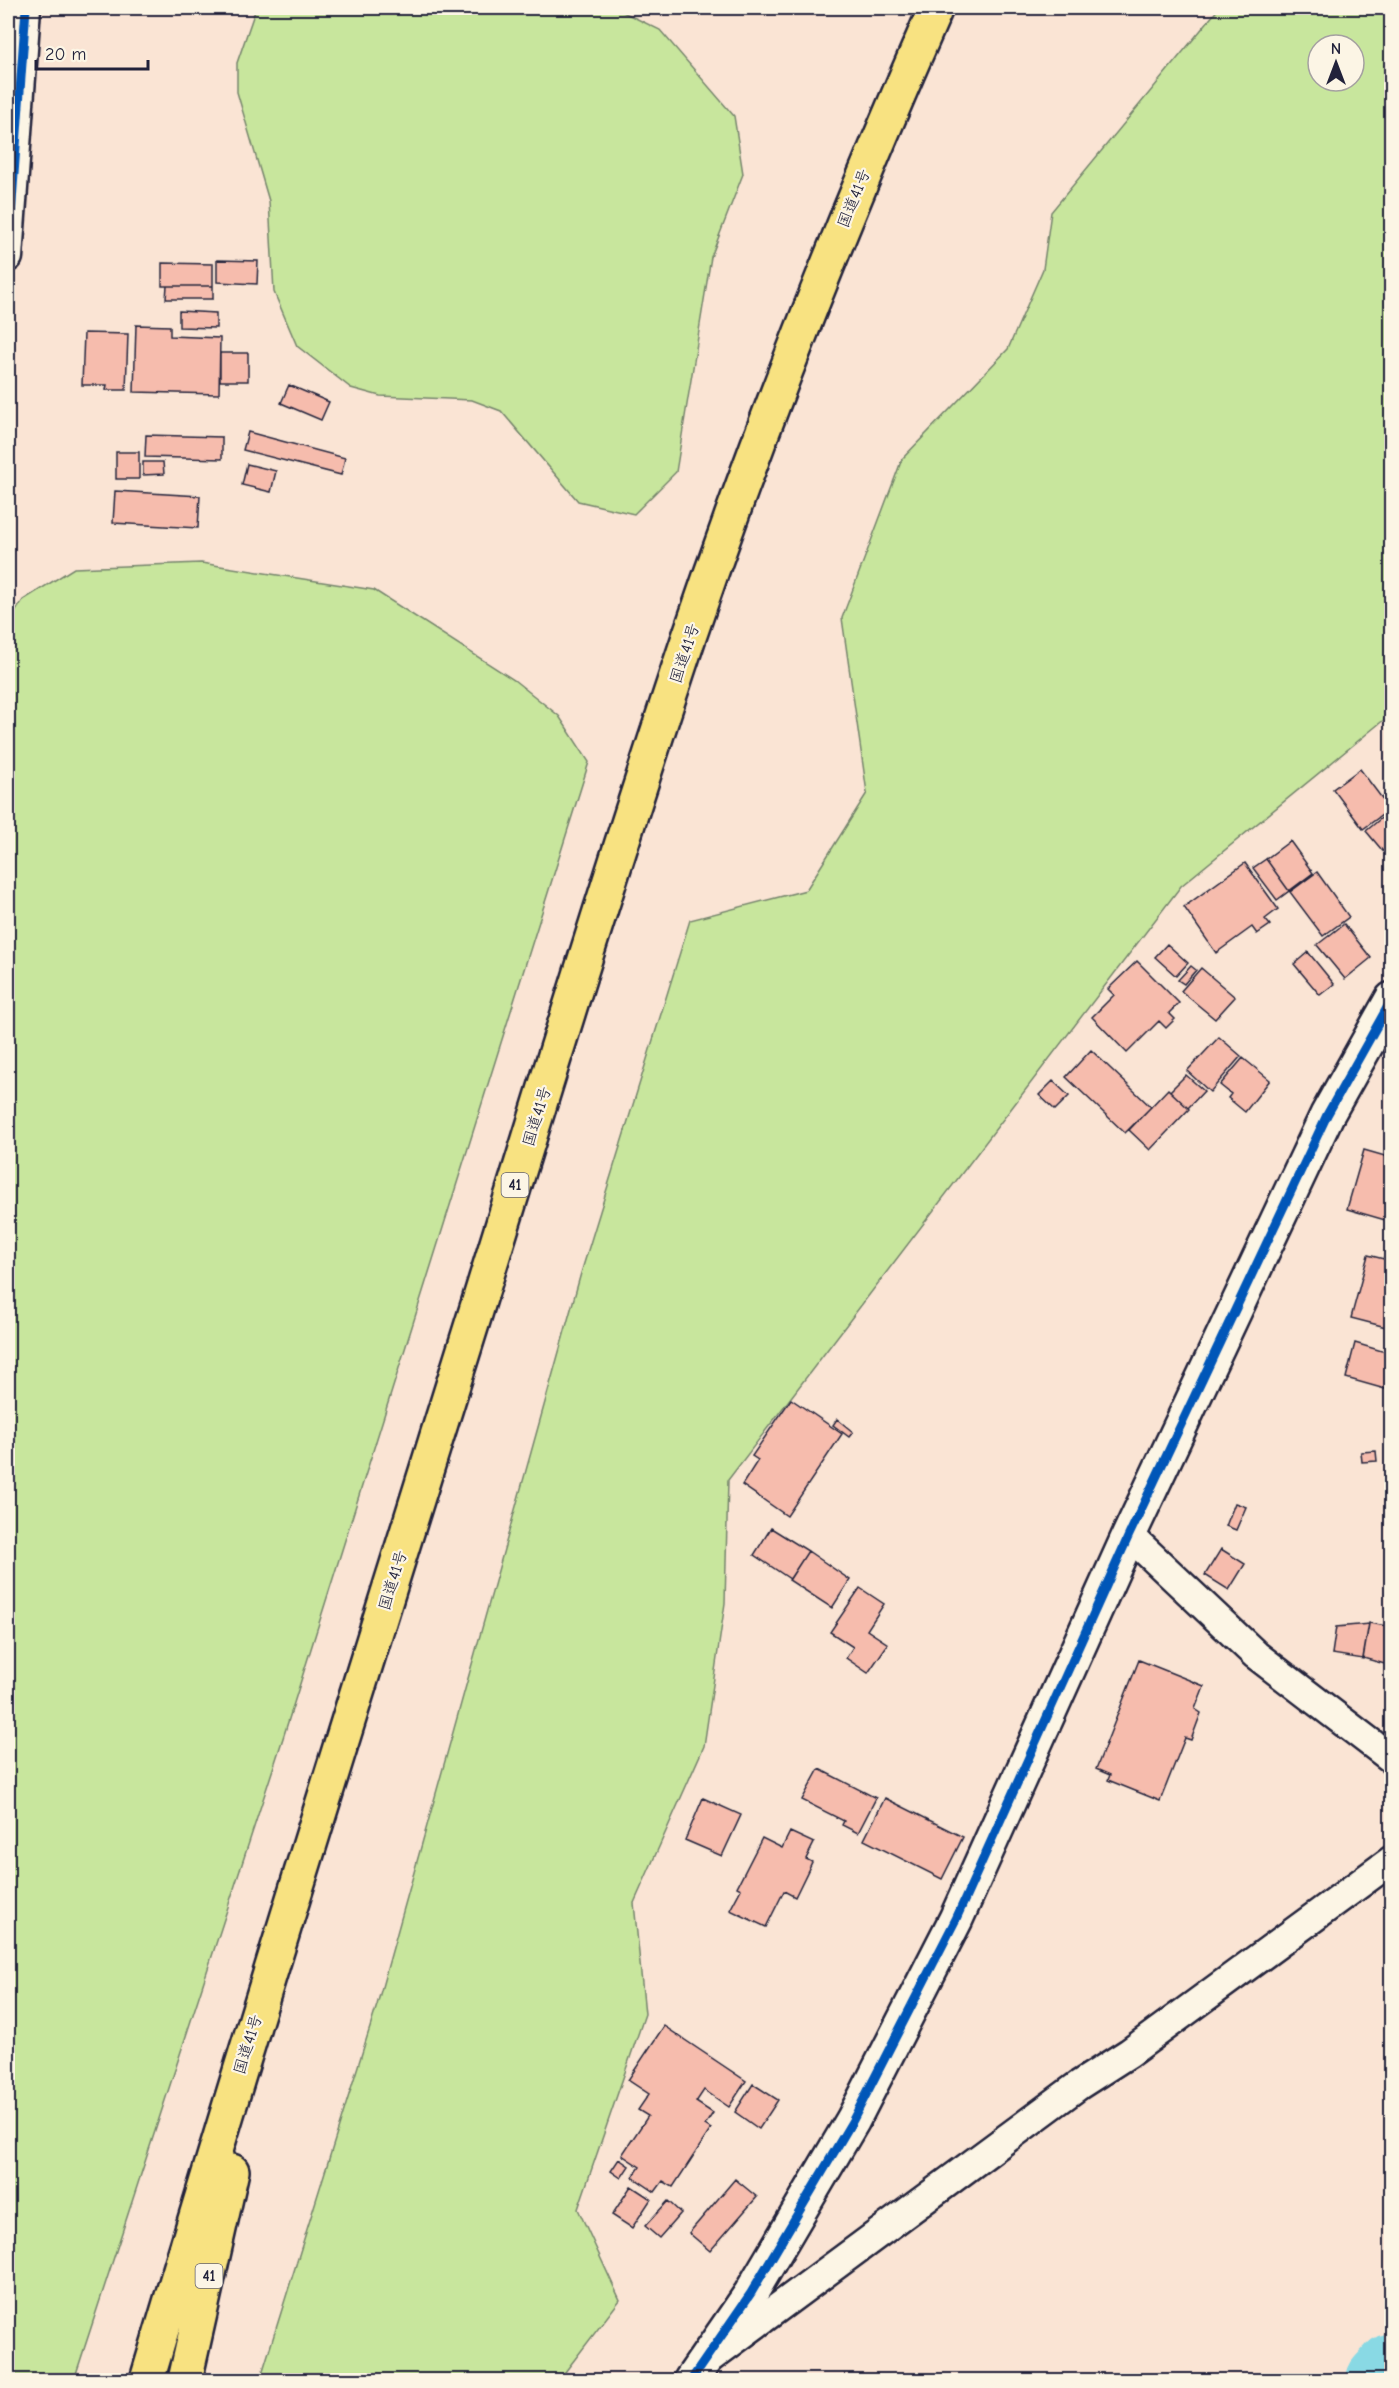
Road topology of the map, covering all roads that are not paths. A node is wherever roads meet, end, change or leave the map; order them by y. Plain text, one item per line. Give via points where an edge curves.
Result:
1 (26, 8) edge
2 (936, 8) edge
3 (955, 8) edge
4 (8, 257) edge
5 (1392, 999) edge
6 (1129, 1534) junction
7 (1392, 1760) edge
8 (1392, 1860) edge
9 (232, 2171) junction
10 (696, 2373) edge
11 (147, 2380) edge
12 (168, 2380) edge
13 (185, 2380) edge

1 - 4 street
2 - 11 highway, 国道41号 / 41 via 855,192 689,637 588,948
3 - 9 highway, 国道41号 / 41 via 884,175 774,460 666,771 265,2054
5 - 6 street via 1327,1115
6 - 7 street via 1256,1655
6 - 10 street via 956,1919 853,2120 751,2294
8 - 10 street via 1129,2053 1079,2085
9 - 12 highway, 国道41号 / 41
9 - 13 highway, 41

